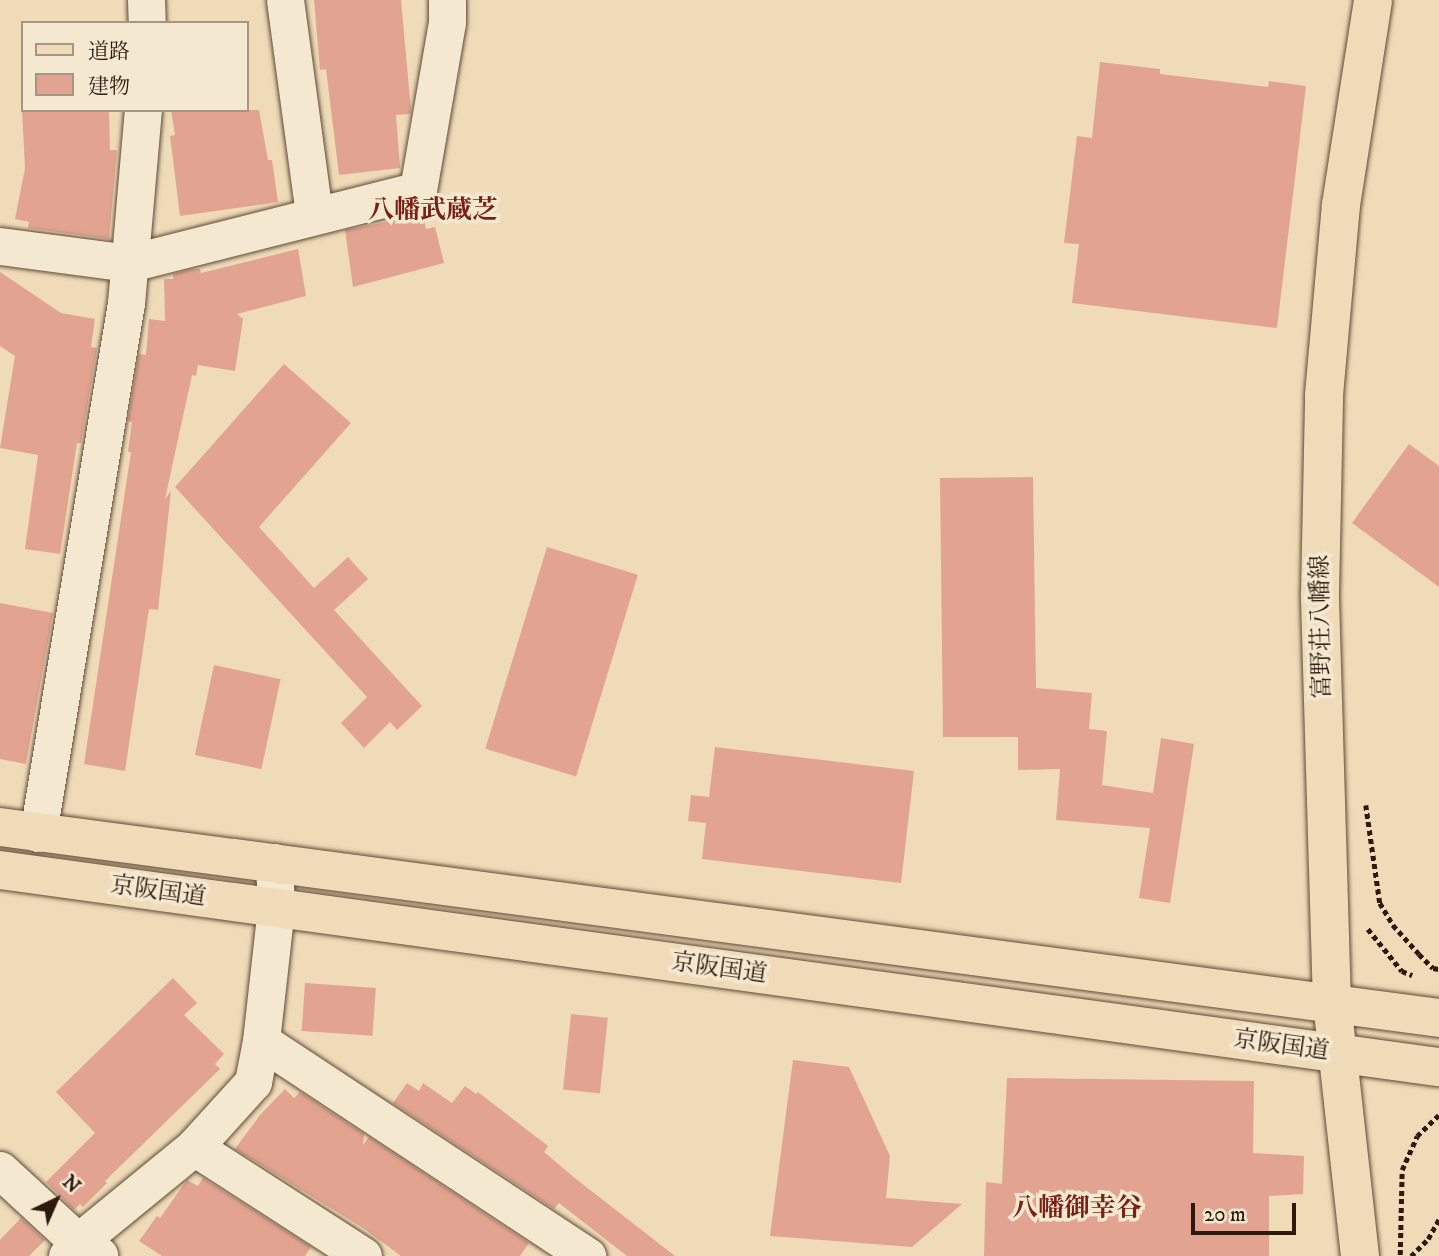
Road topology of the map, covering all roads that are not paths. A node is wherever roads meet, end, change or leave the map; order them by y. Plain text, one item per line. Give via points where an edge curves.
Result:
1 (146, 0) edge
2 (285, 0) edge
3 (447, 0) edge
4 (1373, 0) edge
5 (147, 21) edge
6 (143, 112) edge
7 (314, 215) junction
8 (0, 246) edge
9 (130, 263) junction
10 (0, 827) edge
11 (38, 833) junction
12 (274, 862) junction
13 (0, 870) edge
14 (276, 908) junction
15 (1332, 1004) junction
16 (1439, 1018) edge
17 (261, 1041) junction
18 (1339, 1054) junction
19 (1439, 1067) edge
20 (194, 1147) junction
21 (0, 1170) edge
22 (82, 1251) edge
23 (363, 1256) edge
24 (587, 1256) edge
25 (1360, 1256) edge

1 - 5 street
2 - 7 street
3 - 7 street via 418,190
4 - 15 main road, 富野荘八幡線 via 1341,205 1324,395 1320,593
6 - 9 street
7 - 9 street
8 - 9 street
9 - 11 street
10 - 11 main road, 京阪国道
11 - 12 main road, 京阪国道
12 - 14 street
12 - 15 main road, 京阪国道
13 - 14 main road, 京阪国道
14 - 17 street
14 - 18 main road, 京阪国道
15 - 16 main road, 京阪国道
15 - 18 main road, 富野荘八幡線
17 - 20 street via 253,1082
17 - 24 street
18 - 19 main road, 京阪国道
18 - 25 main road, 富野荘八幡線
20 - 22 street
20 - 23 street
21 - 22 street

